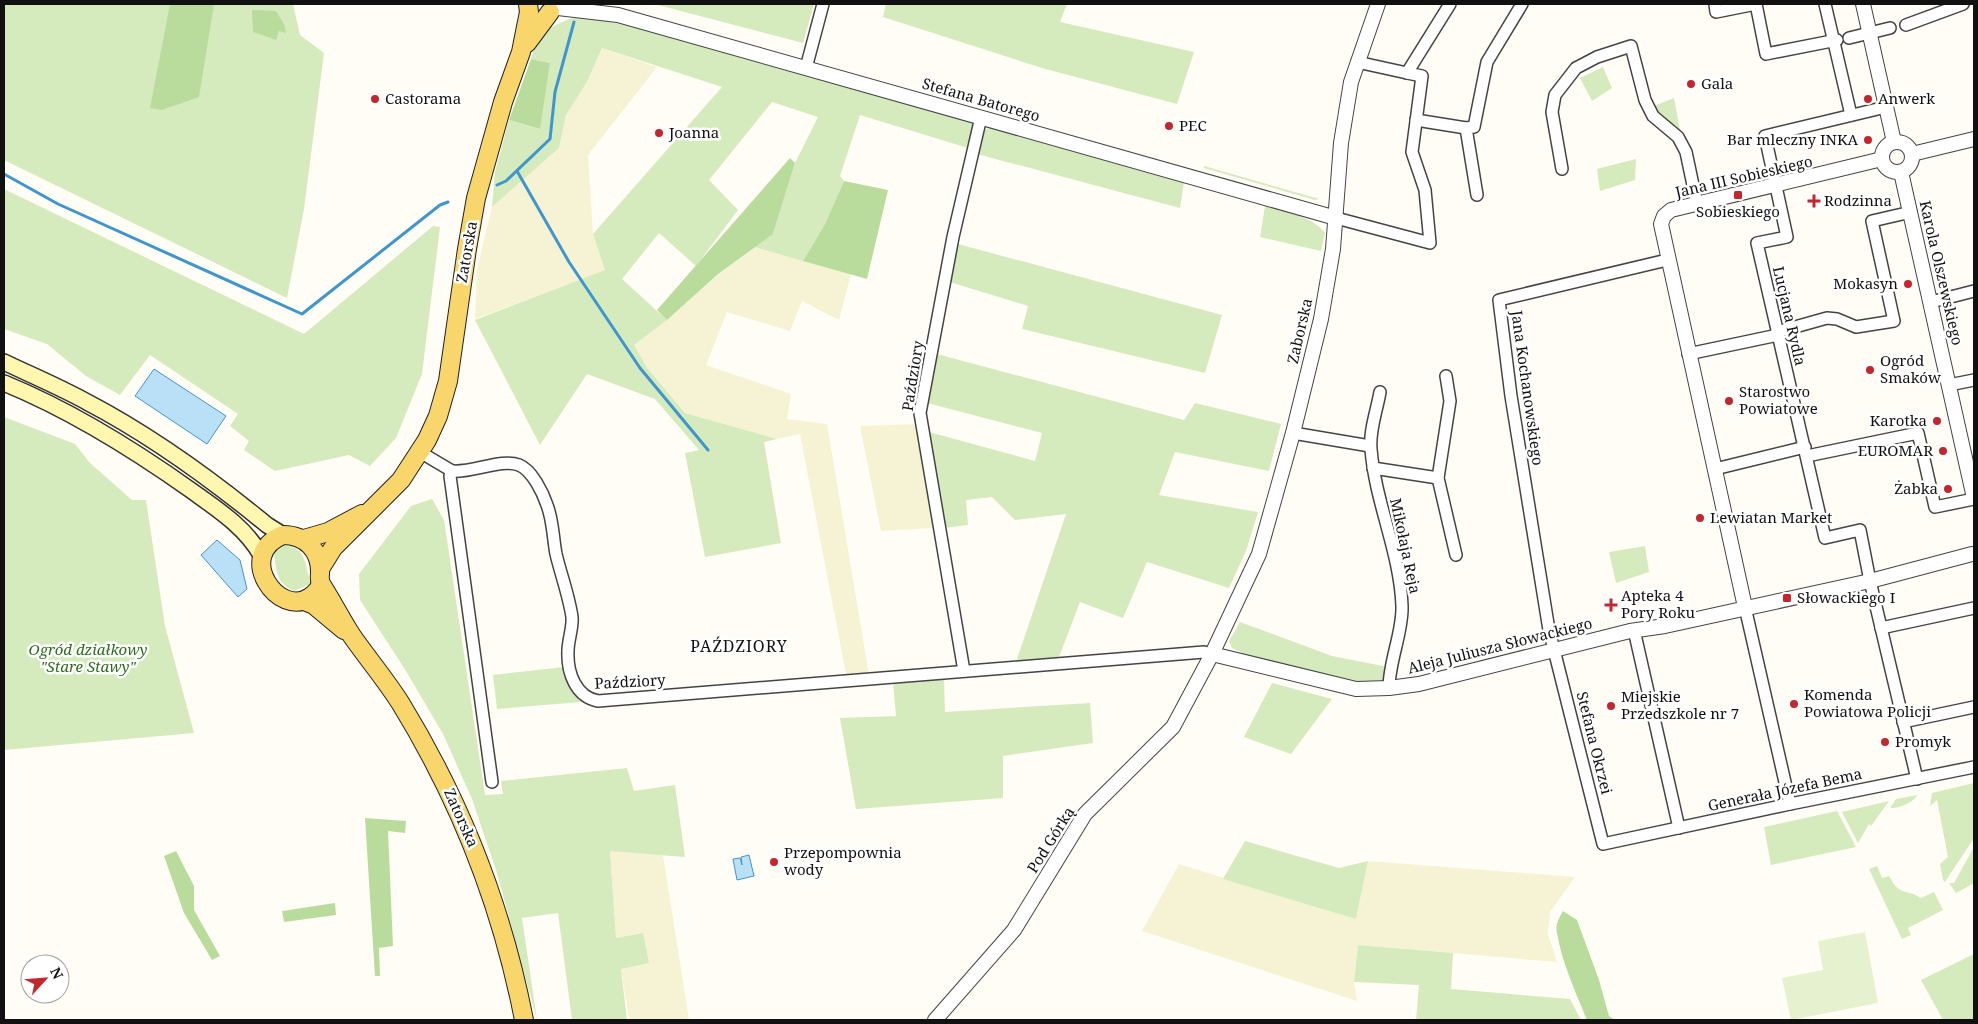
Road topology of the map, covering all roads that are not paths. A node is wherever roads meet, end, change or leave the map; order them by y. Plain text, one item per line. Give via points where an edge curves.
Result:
1 (528, 4) edge
2 (594, 4) edge
3 (823, 4) edge
4 (1378, 4) edge
5 (1450, 4) edge
6 (1522, 4) edge
7 (1715, 4) edge
8 (1756, 4) edge
9 (1825, 4) edge
10 (1863, 4) edge
11 (1963, 4) edge
12 (556, 8) edge
13 (618, 15) junction
14 (1906, 24) dead end
15 (1890, 28) dead end
16 (1870, 33) junction
17 (1840, 40) junction
18 (521, 52) junction
19 (1357, 62) junction
20 (806, 68) junction
21 (1408, 73) junction
22 (1886, 107) junction
23 (1851, 115) junction
24 (981, 117) junction
25 (1416, 120) junction
26 (1466, 128) junction
27 (1974, 139) edge
28 (1894, 142) junction
29 (1912, 154) junction
30 (1882, 159) junction
31 (1562, 169) dead end
32 (1901, 172) junction
33 (1777, 186) junction
34 (1477, 195) dead end
35 (1697, 204) junction
36 (1911, 212) junction
37 (1336, 218) junction
38 (1667, 260) junction
39 (1974, 291) edge
40 (1931, 302) junction
41 (1777, 333) junction
42 (1688, 354) junction
43 (4, 362) edge
44 (1446, 376) dead end
45 (1974, 380) edge
46 (4, 383) edge
47 (1949, 385) junction
48 (1380, 392) dead end
49 (1293, 433) junction
50 (1370, 446) junction
51 (420, 452) junction
52 (1806, 452) junction
53 (1970, 455) edge
54 (1373, 468) junction
55 (1715, 469) junction
56 (452, 471) junction
57 (1438, 478) junction
58 (1974, 498) edge
59 (371, 509) junction
60 (283, 535) junction
61 (304, 539) junction
62 (1973, 552) edge
63 (261, 555) junction
64 (1456, 555) dead end
65 (320, 576) junction
66 (1870, 581) junction
67 (304, 601) junction
68 (1745, 608) junction
69 (1974, 608) edge
70 (1881, 628) junction
71 (1634, 630) junction
72 (353, 636) junction
73 (1554, 650) junction
74 (1212, 654) junction
75 (964, 671) junction
76 (1389, 688) junction
77 (1974, 707) edge
78 (1903, 722) junction
79 (1974, 767) edge
80 (1917, 779) junction
81 (492, 782) dead end
82 (1790, 804) junction
83 (1679, 828) junction
84 (1603, 844) joint
85 (524, 1020) edge
86 (934, 1020) edge

1 - 12 main road via 538,11
1 - 18 main road, Zatorska
2 - 13 street, Stefana Batorego
3 - 20 street
4 - 19 street, Zaborska
5 - 21 street
6 - 26 street via 1487,62 1474,127
7 - 8 street via 1716,12
8 - 17 street via 1766,54
9 - 17 street
10 - 16 street
11 - 14 street
12 - 13 street, Stefana Batorego
12 - 18 main road, Zatorska
13 - 20 street, Stefana Batorego
15 - 16 street
16 - 17 street
16 - 22 street
17 - 23 street
18 - 51 main road, Zatorska via 500,111 476,198 448,381 438,416
19 - 21 street
19 - 37 street, Zaborska via 1341,143
20 - 24 street, Stefana Batorego
21 - 25 street via 1422,76
22 - 23 street
22 - 28 street
23 - 33 street via 1765,136
24 - 37 street, Stefana Batorego
24 - 75 street, Paździory via 953,238 920,413
25 - 26 street
25 - 37 street via 1412,152 1424,190 1430,243
26 - 34 street
27 - 29 street
28 - 29 street via 1904,143
28 - 30 street via 1884,150
29 - 32 street via 1909,167
30 - 32 street via 1891,171
30 - 33 street, Jana III Sobieskiego
31 - 35 street via 1552,112 1555,95 1576,68 1631,46 1645,100 1653,116 1678,137 1686,152
32 - 36 street, Karola Olszewskiego
33 - 35 street, Jana III Sobieskiego
33 - 41 street, Lucjana Rydla via 1787,237 1757,243
35 - 38 street, Jana III Sobieskiego via 1671,210 1664,216 1661,224
36 - 40 street, Karola Olszewskiego
36 - 41 street via 1872,221 1894,321 1856,327 1828,318
37 - 49 street, Zaborska via 1321,319
38 - 42 street
38 - 73 street, Jana Kochanowskiego via 1499,300 1511,396
39 - 40 street
40 - 47 street, Karola Olszewskiego
41 - 42 street
41 - 52 street, Lucjana Rydla
42 - 55 street
43 - 60 main road via 134,429
44 - 57 street via 1450,401
45 - 47 street
46 - 63 main road via 101,431 160,468 231,520
47 - 53 street, Karola Olszewskiego
48 - 50 street, Mikołaja Reja
49 - 50 street
49 - 74 street, Zaborska via 1259,554
50 - 54 street, Mikołaja Reja
51 - 56 street
51 - 59 main road, Zatorska via 400,480
52 - 55 street
52 - 58 street via 1918,433 1935,507
52 - 66 street, Lucjana Rydla via 1825,538 1860,530
53 - 58 street, Karola Olszewskiego
54 - 57 street
54 - 76 street, Mikołaja Reja via 1400,579 1402,608
55 - 68 street
56 - 75 street, Paździory via 511,463 524,467 530,474 548,506 572,618 568,652 571,677 588,699 598,701
56 - 81 street via 450,476
57 - 64 street
59 - 61 main road, Zatorska via 328,532
59 - 65 main road, Zatorska via 328,553
60 - 61 main road
60 - 63 main road via 265,546
61 - 65 main road via 316,552
62 - 66 street, Aleja Juliusza Słowackiego
63 - 67 main road via 263,572 274,592 293,602
65 - 67 main road via 316,592
65 - 72 main road, Zatorska
66 - 68 street, Aleja Juliusza Słowackiego
66 - 70 street
67 - 72 main road, Zatorska via 314,605
68 - 71 street, Aleja Juliusza Słowackiego
68 - 82 street
69 - 70 street
70 - 78 street
71 - 73 street, Aleja Juliusza Słowackiego
71 - 83 street
72 - 85 main road, Zatorska via 400,702 468,833 504,933
73 - 76 street, Aleja Juliusza Słowackiego via 1419,684
73 - 84 street, Stefana Okrzei
74 - 75 street, Paździory via 1204,652
74 - 76 street, Aleja Juliusza Słowackiego via 1356,688
74 - 86 street, Pod Górką via 1173,727 1085,814 1014,930
77 - 78 street
78 - 80 street
79 - 80 street, Generała Józefa Bema
80 - 82 street, Generała Józefa Bema
82 - 83 street, Generała Józefa Bema
83 - 84 street, Generała Józefa Bema

